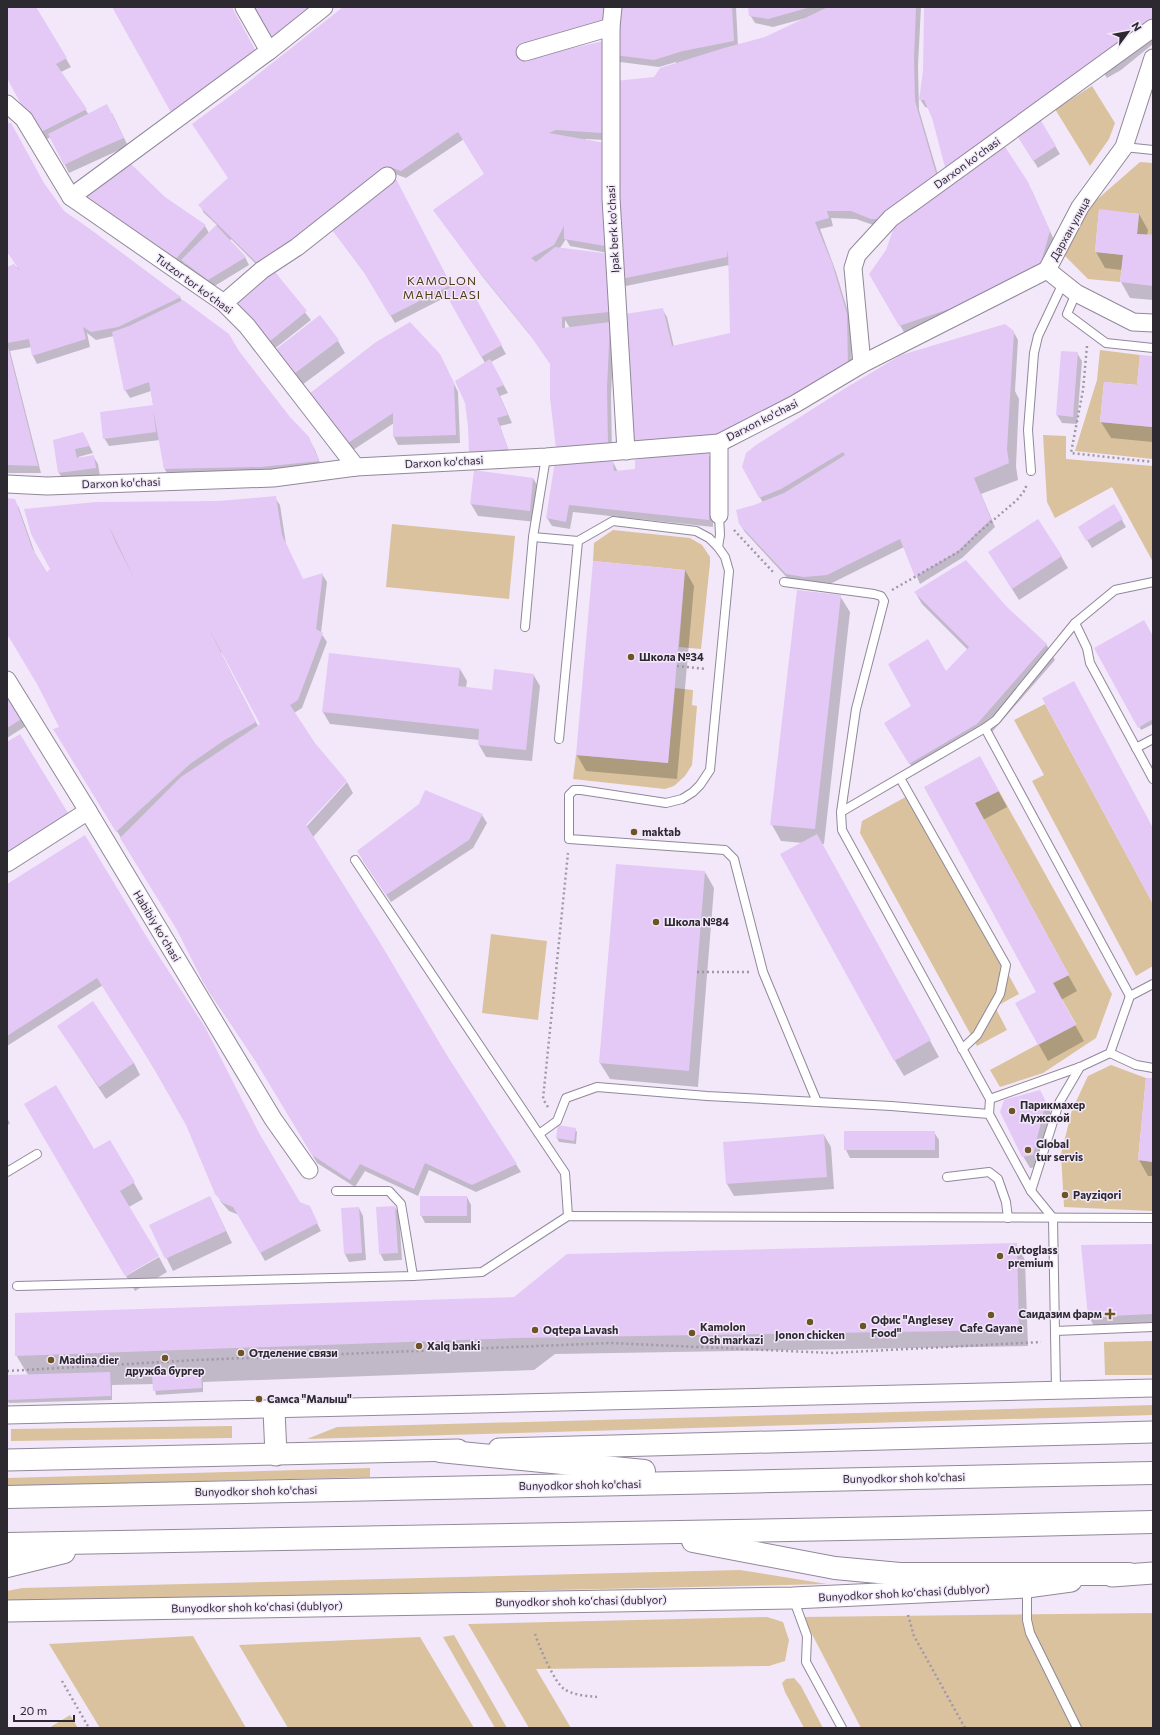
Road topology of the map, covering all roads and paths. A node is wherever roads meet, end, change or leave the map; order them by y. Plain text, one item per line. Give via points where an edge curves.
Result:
1 (244, 7) edge
2 (324, 7) edge
3 (613, 7) edge
4 (611, 27) junction
5 (1153, 28) edge
6 (269, 51) junction
7 (525, 52) dead end
8 (1153, 58) edge
9 (7, 104) edge
10 (1124, 146) junction
11 (1153, 150) edge
12 (387, 176) dead end
13 (71, 197) junction
14 (1047, 270) junction
15 (1070, 288) junction
16 (224, 303) junction
17 (1153, 323) edge
18 (1089, 330) junction
19 (1153, 348) edge
20 (862, 364) junction
21 (719, 443) junction
22 (626, 451) junction
23 (546, 456) junction
24 (1153, 462) edge
25 (356, 467) junction
26 (1031, 471) joint
27 (7, 484) edge
28 (720, 515) junction
29 (533, 537) junction
30 (578, 542) junction
31 (718, 546) junction
32 (784, 582) joint
33 (1153, 582) edge
34 (881, 596) junction
35 (1075, 623) junction
36 (524, 627) dead end
37 (677, 666) dead end
38 (706, 669) dead end
39 (7, 680) edge
40 (985, 728) junction
41 (559, 739) dead end
42 (1153, 739) edge
43 (1136, 748) junction
44 (900, 778) junction
45 (1153, 780) edge
46 (88, 811) junction
47 (841, 812) junction
48 (569, 839) junction
49 (355, 860) dead end
50 (7, 863) edge
51 (697, 972) dead end
52 (763, 972) junction
53 (1153, 984) edge
54 (1130, 996) junction
55 (962, 1049) junction
56 (1110, 1053) junction
57 (1080, 1067) junction
58 (1153, 1068) edge
59 (990, 1099) junction
60 (817, 1102) junction
61 (990, 1114) junction
62 (557, 1121) junction
63 (539, 1134) junction
64 (37, 1154) dead end
65 (309, 1170) dead end
66 (7, 1172) edge
67 (948, 1177) dead end
68 (336, 1190) dead end
69 (1031, 1191) junction
70 (568, 1216) junction
71 (1008, 1218) junction
72 (1053, 1218) junction
73 (1153, 1218) edge
74 (412, 1276) junction
75 (17, 1286) dead end
76 (1153, 1327) edge
77 (1055, 1330) junction
78 (1055, 1341) junction
79 (7, 1371) edge
80 (1153, 1388) edge
81 (1056, 1390) junction
82 (274, 1410) junction
83 (7, 1415) edge
84 (1153, 1432) edge
85 (440, 1451) junction
86 (276, 1454) junction
87 (7, 1460) edge
88 (1153, 1473) edge
89 (793, 1480) junction
90 (7, 1497) edge
91 (1153, 1522) edge
92 (649, 1533) junction
93 (106, 1542) junction
94 (7, 1544) edge
95 (7, 1566) edge
96 (1153, 1573) edge
97 (1129, 1574) junction
98 (1026, 1587) junction
99 (792, 1598) junction
100 (7, 1611) edge
101 (908, 1615) dead end
102 (535, 1634) dead end
103 (62, 1681) dead end
104 (597, 1697) dead end
105 (89, 1728) edge
106 (842, 1728) edge
107 (965, 1728) edge
108 (1077, 1728) edge

1 - 6 street
2 - 6 street
3 - 4 street, Ipak berk ko'chasi
4 - 7 street
4 - 22 street, Ipak berk ko'chasi via 611,198
5 - 20 street, Darxon ko'chasi via 891,218 865,244 857,255 853,268
6 - 13 street
8 - 10 street, Дархан улица
9 - 13 street, Tutzor tor ko‘chasi via 24,119
10 - 11 lane
10 - 14 street, Дархан улица via 1080,207
12 - 16 street via 297,247 262,270
13 - 16 street, Tutzor tor ko‘chasi
14 - 15 street, Дархан улица
14 - 20 street, Darxon ko'chasi
15 - 17 street, Дархан улица via 1133,322
15 - 18 lane via 1067,314
15 - 26 lane via 1038,336 1034,353 1028,430
16 - 25 street, Tutzor tor ko‘chasi via 247,326
18 - 19 lane via 1106,343
18 - 24 path via 1083,390 1072,454
20 - 21 street, Darxon ko'chasi via 795,404
21 - 22 street, Darxon ko'chasi
21 - 28 street
22 - 23 street, Darxon ko'chasi
23 - 25 street, Darxon ko'chasi
23 - 29 lane
25 - 27 street, Darxon ko'chasi via 273,478 47,486
26 - 34 path via 1025,490 1017,500 960,551
28 - 31 lane
28 - 32 path
29 - 30 lane
29 - 36 lane
30 - 31 lane via 612,521 696,531
30 - 41 lane
31 - 48 lane via 729,571 710,770 693,792 666,802 574,790 569,795
32 - 34 lane
33 - 35 lane via 1115,590
34 - 47 lane via 884,601 856,709
35 - 40 lane via 996,720
35 - 43 lane via 1087,648 1090,663
37 - 38 path
39 - 46 street, Habibiy koʻchasi
40 - 44 lane
40 - 54 lane
42 - 43 lane
43 - 45 lane
44 - 47 lane
44 - 55 lane via 1006,965 1000,994 978,1035
46 - 50 street
46 - 65 street, Habibiy koʻchasi via 273,1119
47 - 55 lane via 842,830
48 - 52 lane via 726,850 734,860
48 - 62 path via 543,1099
49 - 63 lane
51 - 52 path
52 - 60 lane
53 - 54 lane
54 - 56 lane
55 - 59 lane
56 - 57 lane
56 - 58 lane via 1136,1065
57 - 59 lane
57 - 69 lane via 1059,1103
59 - 61 lane
60 - 61 lane
60 - 62 lane via 597,1087 566,1098
61 - 69 lane
62 - 63 lane
63 - 70 lane via 565,1173
64 - 66 lane
67 - 71 lane via 989,1172 998,1179 1006,1202
68 - 74 lane via 389,1191 401,1204
69 - 72 lane
70 - 71 lane
70 - 74 lane via 482,1272
71 - 72 lane
72 - 73 lane
72 - 77 lane
74 - 75 lane
76 - 77 lane
77 - 78 lane
78 - 79 path via 831,1353 610,1342
78 - 81 lane
80 - 81 street
81 - 82 street
82 - 83 street
82 - 86 street
84 - 85 street
85 - 86 street
85 - 89 main road via 647,1472
86 - 87 street
88 - 89 main road, Bunyodkor shoh ko'chasi
89 - 90 main road, Bunyodkor shoh ko'chasi
91 - 92 main road
92 - 93 main road
92 - 97 main road via 835,1568 886,1572
93 - 94 main road
93 - 95 main road
96 - 97 street, Bunyodkor shoh koʻchasi (dublyor)
97 - 98 street, Bunyodkor shoh koʻchasi (dublyor)
98 - 99 street, Bunyodkor shoh koʻchasi (dublyor)
98 - 108 lane via 1030,1633
99 - 100 street, Bunyodkor shoh koʻchasi (dublyor)
99 - 106 lane via 807,1636 806,1662
101 - 107 path via 914,1636
102 - 104 path via 543,1655 563,1688 577,1694
103 - 105 path

